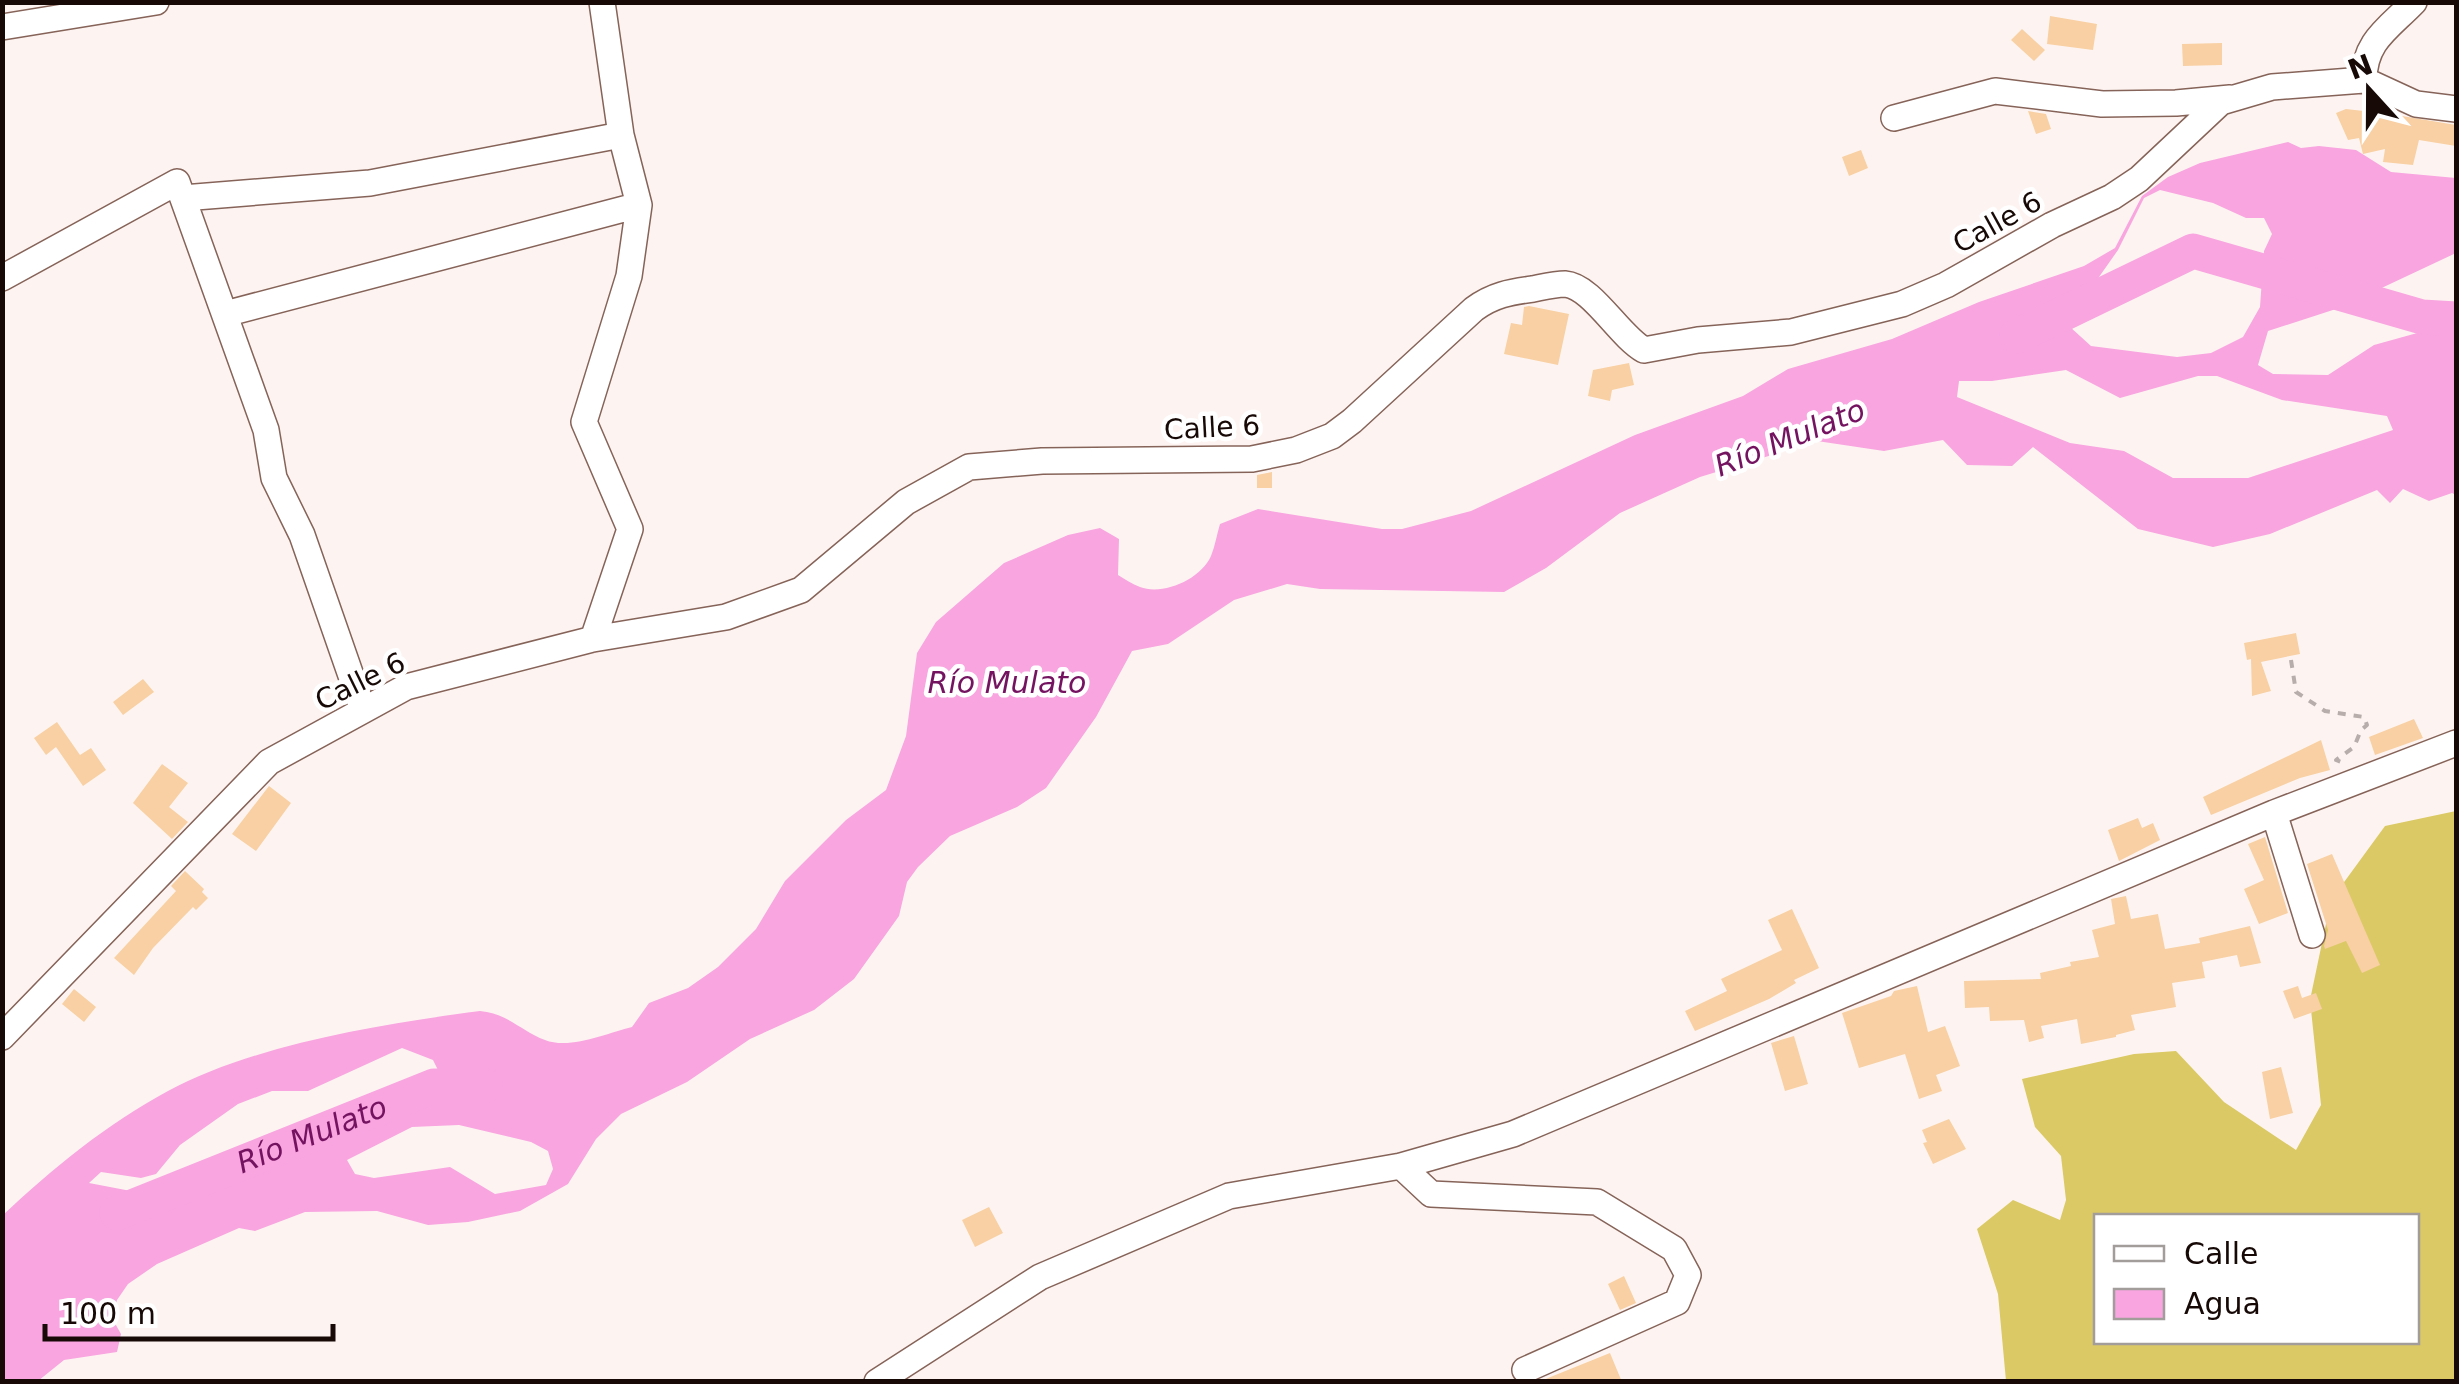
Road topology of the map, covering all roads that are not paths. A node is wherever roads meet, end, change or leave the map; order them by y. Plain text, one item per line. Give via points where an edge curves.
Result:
1 (156, 2) edge
2 (602, 2) edge
3 (2414, 2) edge
4 (2, 28) edge
5 (2364, 80) junction
6 (2240, 97) junction
7 (2456, 108) edge
8 (1894, 118) dead end
9 (622, 135) junction
10 (183, 198) junction
11 (639, 205) junction
12 (2, 278) edge
13 (225, 314) junction
14 (593, 639) junction
15 (363, 710) junction
16 (2456, 743) edge
17 (2274, 813) junction
18 (2312, 935) dead end
19 (2, 1037) edge
20 (1400, 1166) junction
21 (1525, 1370) dead end
22 (877, 1382) edge

1 - 4 street
2 - 9 street
3 - 5 street via 2372,44
5 - 6 street, Calle 6
5 - 7 street, Calle 6 via 2416,104
6 - 8 street via 2102,104 1995,92
6 - 14 street, Calle 6 via 2220,102 2112,197 1902,304 1791,332 1644,350 1577,288 1505,292 1474,309 1352,421 1296,450 1252,459 968,467 906,502 801,590 726,618
9 - 10 street via 370,182
9 - 11 street
10 - 12 street via 177,182
10 - 13 street
11 - 13 street
11 - 14 street via 629,276 584,422 630,529
13 - 15 street via 266,430 274,478 302,535
14 - 15 street, Calle 6 via 406,687
15 - 19 street, Calle 6 via 269,762
16 - 17 street
17 - 18 street
17 - 20 street via 1513,1134
20 - 21 street via 1431,1194 1597,1202 1674,1248 1688,1275 1677,1302
20 - 22 street via 1229,1196 1040,1276

